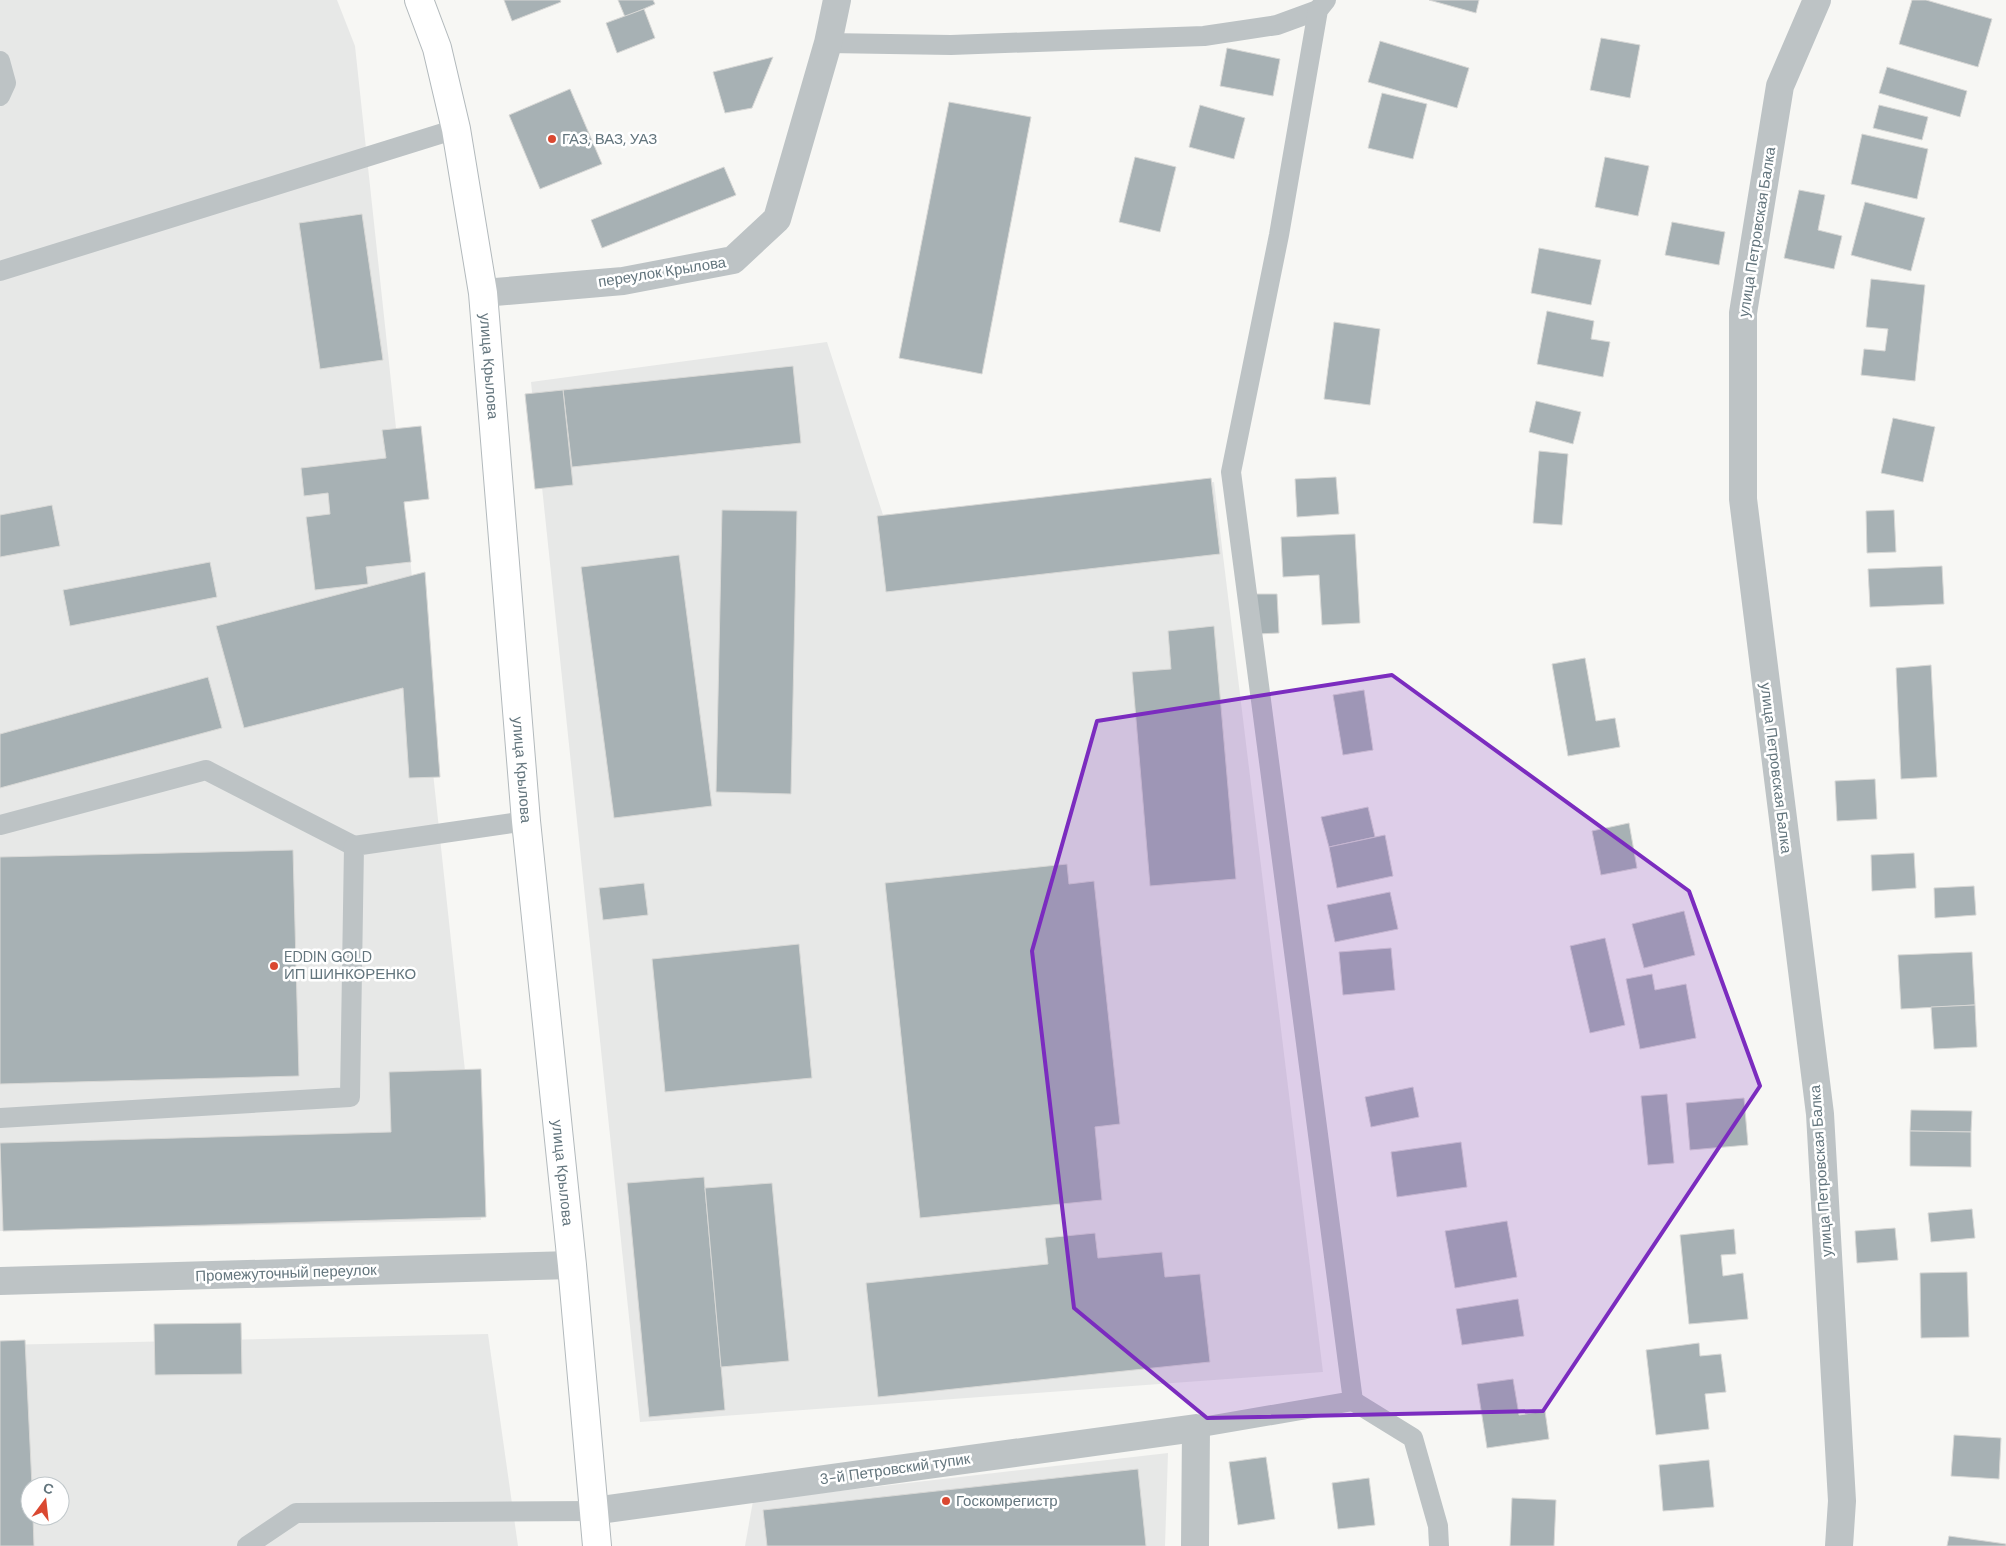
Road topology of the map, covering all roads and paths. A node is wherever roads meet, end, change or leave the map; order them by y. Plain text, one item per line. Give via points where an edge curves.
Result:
1 (419, 0) edge
2 (838, 0) edge
3 (1817, 0) edge
4 (1322, 5) edge
5 (828, 43) junction
6 (0, 61) edge
7 (0, 96) edge
8 (456, 129) junction
9 (0, 271) edge
10 (483, 293) junction
11 (526, 821) junction
12 (0, 824) edge
13 (354, 846) junction
14 (0, 1118) edge
15 (572, 1265) junction
16 (0, 1281) edge
17 (1353, 1401) junction
18 (1196, 1428) junction
19 (593, 1511) junction
20 (247, 1546) edge
21 (597, 1546) edge
22 (1195, 1546) edge
23 (1439, 1546) edge
24 (1840, 1546) edge

1 - 8 main road, улица Крылова via 437,48
2 - 5 street, переулок Крылова
3 - 24 street, улица Петровская Балка via 1780,86 1743,313 1742,499 1820,1114 1842,1501
4 - 5 lane via 1277,25 1204,36 951,45
4 - 17 lane via 1231,472
5 - 10 street, переулок Крылова via 777,219 734,260 623,281
6 - 7 lane via 6,83
8 - 9 lane
8 - 10 main road, улица Крылова
10 - 11 main road, улица Крылова
11 - 13 lane
11 - 15 main road, улица Крылова
12 - 13 lane via 206,770
13 - 14 lane via 350,1097
15 - 16 street, Промежуточный переулок
15 - 19 main road, улица Крылова
17 - 18 lane
17 - 23 lane via 1413,1438 1438,1526
18 - 19 street, 3-й Петровский тупик
18 - 22 street
19 - 20 lane via 296,1513
19 - 21 main road, улица Крылова

